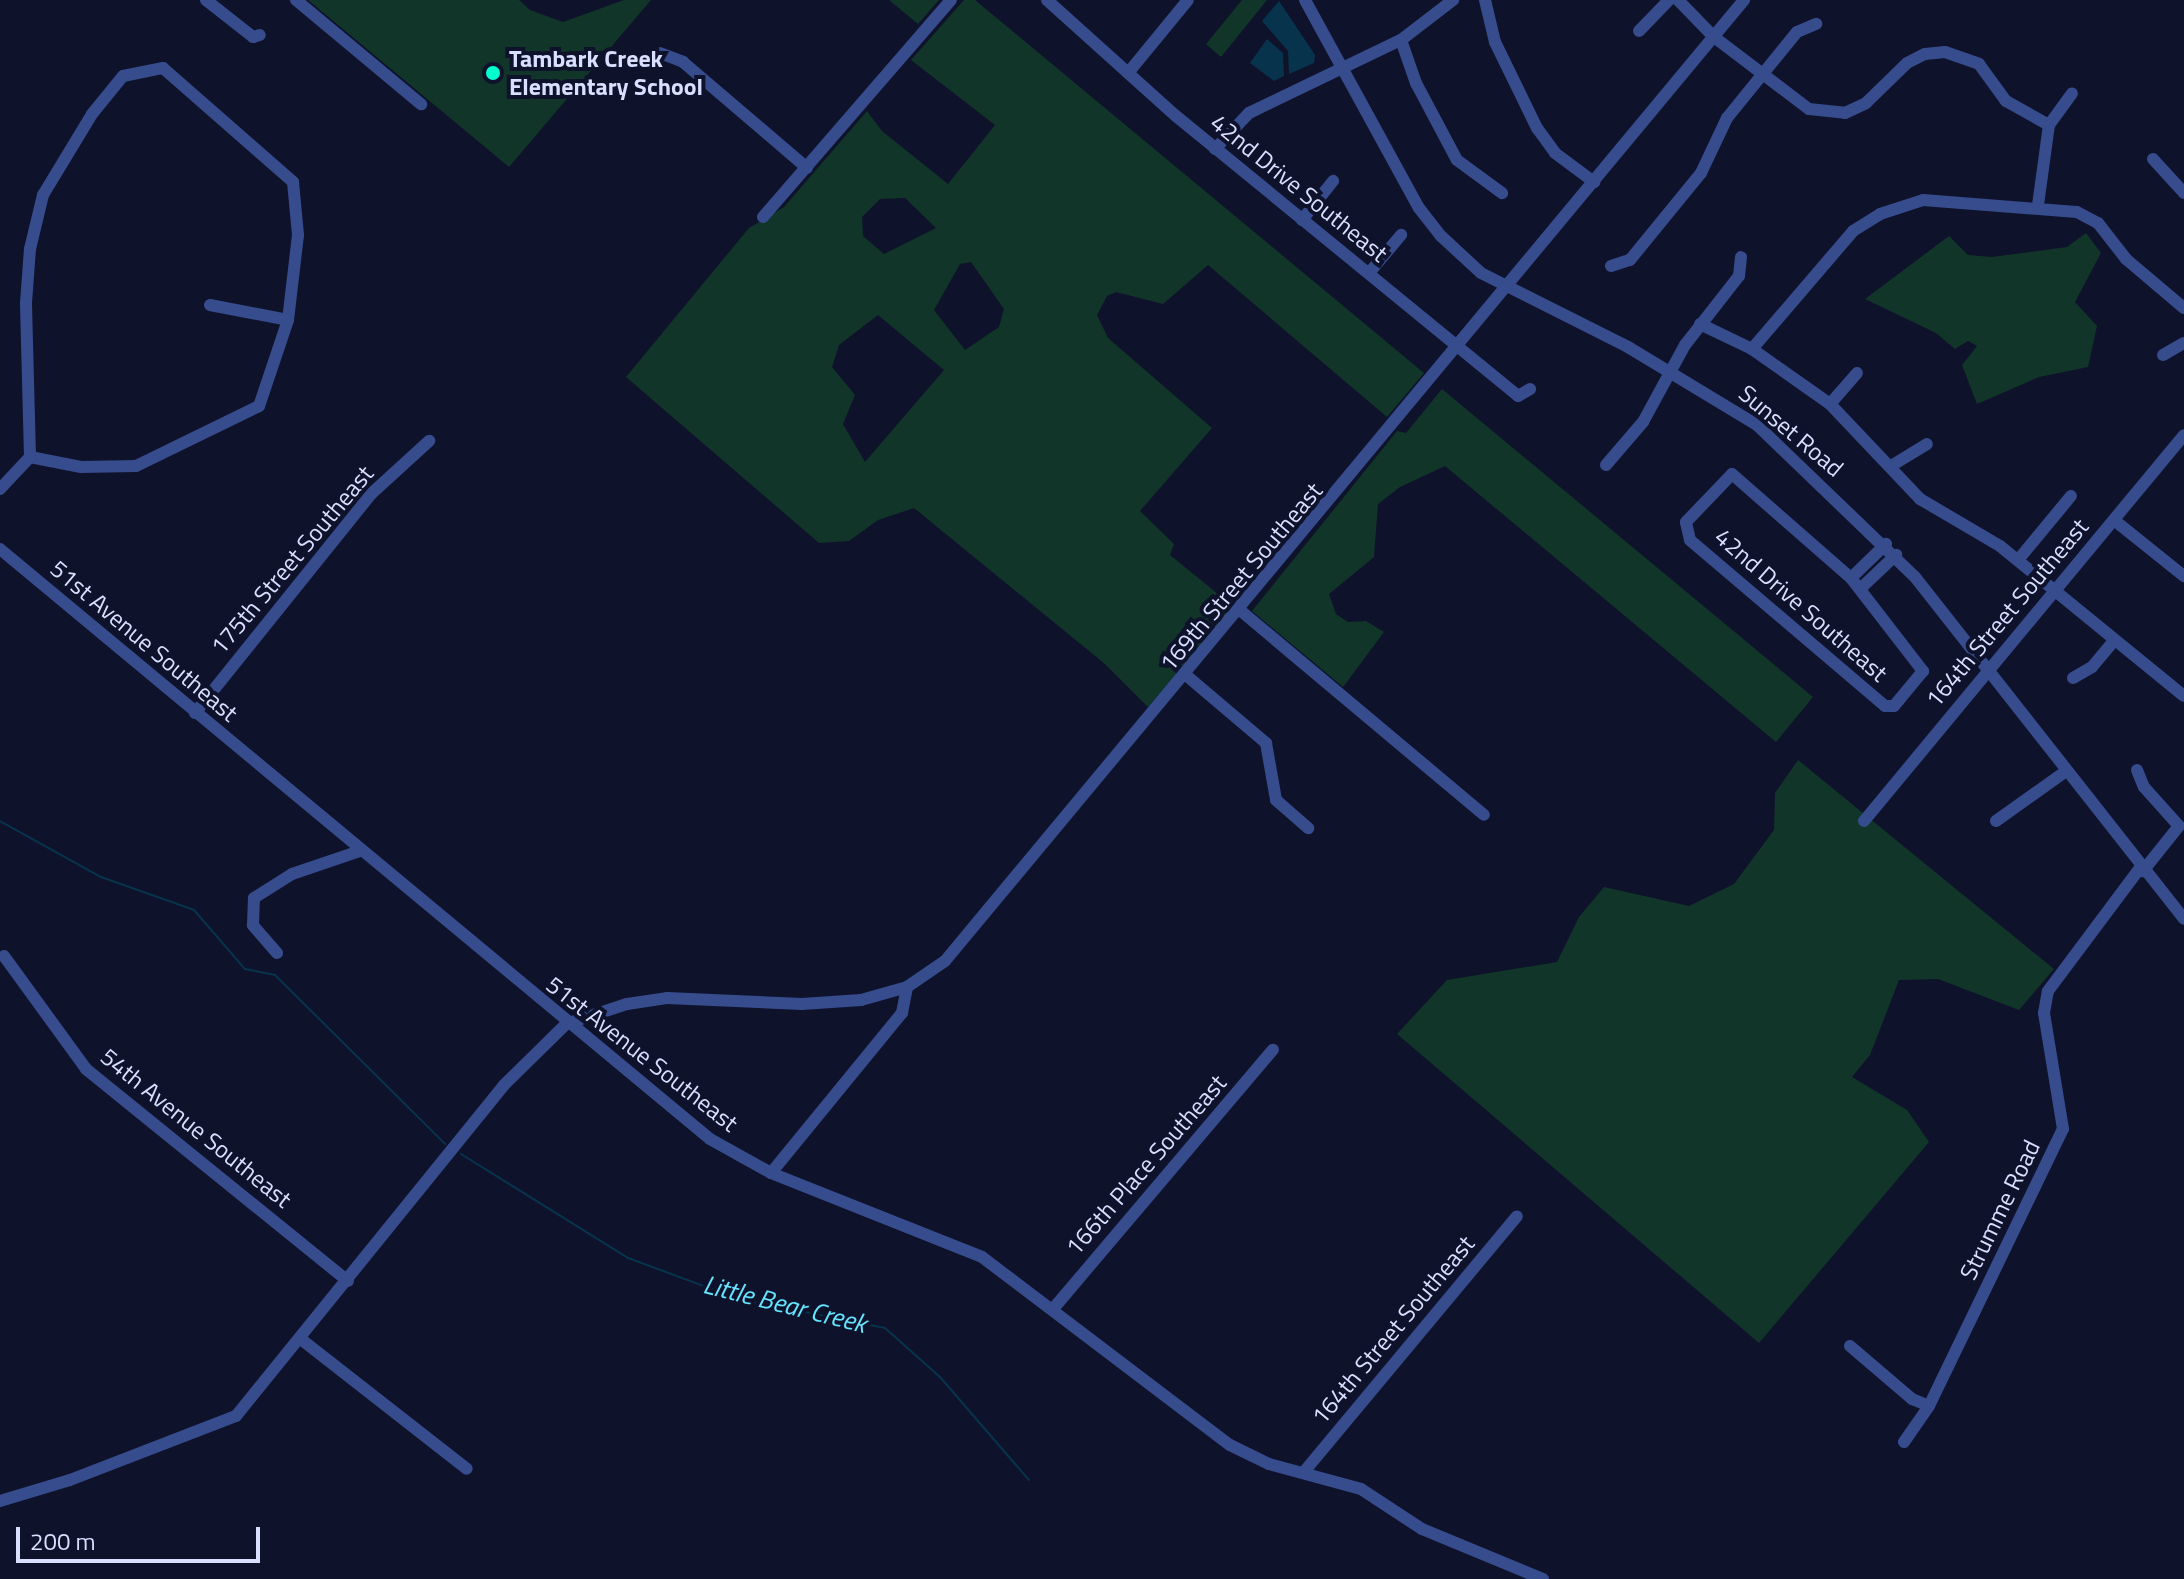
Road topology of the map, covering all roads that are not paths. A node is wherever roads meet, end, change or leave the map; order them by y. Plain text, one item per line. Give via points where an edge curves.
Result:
1 (206, 0) edge
2 (296, 0) edge
3 (951, 0) edge
4 (1047, 0) edge
5 (1188, 0) edge
6 (1453, 0) edge
7 (1485, 0) edge
8 (1669, 0) edge
9 (1678, 0) edge
10 (1744, 0) edge
11 (1308, 1) edge
12 (1816, 24) dead end
13 (1639, 31) dead end
14 (260, 35) dead end
15 (1714, 37) junction
16 (1401, 40) junction
17 (660, 53) dead end
18 (1344, 68) junction
19 (1128, 73) junction
20 (1762, 75) junction
21 (2072, 93) dead end
22 (421, 104) dead end
23 (2049, 125) junction
24 (1215, 149) junction
25 (2153, 159) dead end
26 (807, 168) junction
27 (1333, 181) dead end
28 (1594, 182) junction
29 (1502, 193) dead end
30 (2184, 193) edge
31 (2038, 205) junction
32 (763, 217) dead end
33 (1302, 220) junction
34 (1401, 235) dead end
35 (1741, 257) dead end
36 (1611, 266) dead end
37 (1369, 273) junction
38 (1508, 287) junction
39 (210, 305) dead end
40 (2184, 308) edge
41 (288, 320) junction
42 (1700, 324) junction
43 (2184, 343) edge
44 (1458, 347) junction
45 (1752, 349) junction
46 (2163, 355) dead end
47 (1670, 372) junction
48 (1857, 373) dead end
49 (1530, 389) dead end
50 (1830, 404) junction
51 (2184, 435) edge
52 (429, 441) dead end
53 (1927, 444) dead end
54 (30, 457) junction
55 (1606, 465) dead end
56 (1891, 466) junction
57 (0, 489) edge
58 (2071, 496) dead end
59 (2114, 520) junction
60 (1886, 544) junction
61 (0, 549) edge
62 (1896, 555) junction
63 (2018, 560) junction
64 (2184, 576) edge
65 (1851, 578) junction
66 (1860, 589) junction
67 (2055, 591) junction
68 (1241, 611) junction
69 (2115, 640) junction
70 (1989, 669) junction
71 (1187, 676) junction
72 (2073, 678) dead end
73 (2184, 696) edge
74 (195, 713) junction
75 (2137, 770) dead end
76 (2066, 771) junction
77 (1484, 815) dead end
78 (1864, 821) dead end
79 (1996, 821) dead end
80 (1308, 828) dead end
81 (360, 851) junction
82 (2141, 870) junction
83 (2184, 919) edge
84 (277, 953) dead end
85 (4, 956) dead end
86 (907, 987) junction
87 (566, 1024) junction
88 (1273, 1050) dead end
89 (771, 1173) junction
90 (1517, 1216) dead end
91 (348, 1281) junction
92 (1053, 1309) junction
93 (302, 1340) junction
94 (1850, 1346) dead end
95 (1929, 1406) junction
96 (1904, 1442) dead end
97 (467, 1469) dead end
98 (1303, 1473) junction
99 (0, 1501) edge
100 (1543, 1579) edge

1 - 14 street via 253,37
2 - 22 street
3 - 26 street
4 - 19 street, 42nd Drive Southeast
5 - 19 street
6 - 16 street
7 - 28 street via 1495,42 1537,128 1555,153
8 - 13 street
9 - 15 street
10 - 15 street, 169th Street Southeast
11 - 18 street, Sunset Road
12 - 20 street via 1797,32
15 - 20 street
15 - 28 street, 169th Street Southeast
16 - 18 street
16 - 29 street via 1416,83 1457,160
17 - 26 street via 683,62
18 - 24 street via 1249,113
18 - 38 street, Sunset Road via 1419,208 1481,273
19 - 24 street, 42nd Drive Southeast
20 - 23 street via 1809,109 1826,115 1845,113 1866,103 1907,63 1945,52 1979,64 2006,101
20 - 36 street via 1727,118 1692,186 1630,260
21 - 23 street
23 - 31 street
24 - 33 street, 42nd Drive Southeast
25 - 30 street
26 - 32 street
27 - 33 street
28 - 38 street, 169th Street Southeast
31 - 40 street via 2077,212 2098,223 2126,259
31 - 45 street via 1923,200 1880,214 1833,249
33 - 37 street, 42nd Drive Southeast
34 - 37 street
35 - 42 street via 1739,276
37 - 44 street, 42nd Drive Southeast
38 - 44 street, 169th Street Southeast
38 - 47 street, Sunset Road
39 - 41 street
41 - 54 street via 259,406 225,425 136,466 81,467
41 - 54 street via 298,235 293,182 163,68 123,76 92,114 43,195 33,235 26,303 25,427
42 - 45 street
42 - 47 street
43 - 46 street
44 - 49 street, 42nd Drive Southeast via 1518,396
44 - 68 street, 169th Street Southeast
45 - 50 street
47 - 55 street via 1643,422
47 - 60 street, Sunset Road via 1757,425
48 - 50 street
50 - 56 street
51 - 59 street, 164th Street Southeast
52 - 74 street, 175th Street Southeast via 371,494
53 - 56 street
54 - 57 street
56 - 63 street via 1920,499
58 - 63 street
59 - 64 street
59 - 67 street, 164th Street Southeast
60 - 62 street, Sunset Road
60 - 65 street
61 - 74 street, 51st Avenue Southeast
62 - 66 street
62 - 70 street, Sunset Road
63 - 67 street
65 - 66 street
65 - 66 street, 42nd Drive Southeast via 1732,474 1724,477 1685,528 1736,581 1885,706 1894,706 1923,671
67 - 69 street
67 - 70 street, 164th Street Southeast
68 - 71 street, 169th Street Southeast
68 - 77 street
69 - 72 street via 2092,667
69 - 73 street
70 - 76 street, Sunset Road
70 - 78 street, 164th Street Southeast
71 - 80 street via 1266,743 1276,800
71 - 86 street, 169th Street Southeast via 963,943
74 - 81 street, 51st Avenue Southeast
75 - 82 street, Strumme Road via 2144,787 2179,826
76 - 79 street
76 - 82 street, Sunset Road
81 - 84 street via 292,874 254,898 253,925
81 - 87 street, 51st Avenue Southeast
82 - 83 street, Sunset Road
82 - 95 street, Strumme Road via 2048,991 2044,1013 2063,1129
85 - 91 street, 54th Avenue Southeast via 86,1069
86 - 87 street via 829,1003 667,998 627,1004
86 - 89 street via 902,1013
87 - 89 street, 51st Avenue Southeast via 710,1139
87 - 91 street via 524,1062
88 - 92 street, 166th Place Southeast
89 - 92 street, 51st Avenue Southeast via 982,1257
90 - 98 street, 164th Street Southeast
91 - 93 street
92 - 98 street, 51st Avenue Southeast via 1197,1424 1269,1464
93 - 97 street
93 - 99 street via 236,1416
94 - 95 street via 1912,1399
95 - 96 street, Strumme Road
98 - 100 street, 51st Avenue Southeast via 1361,1489 1422,1529

